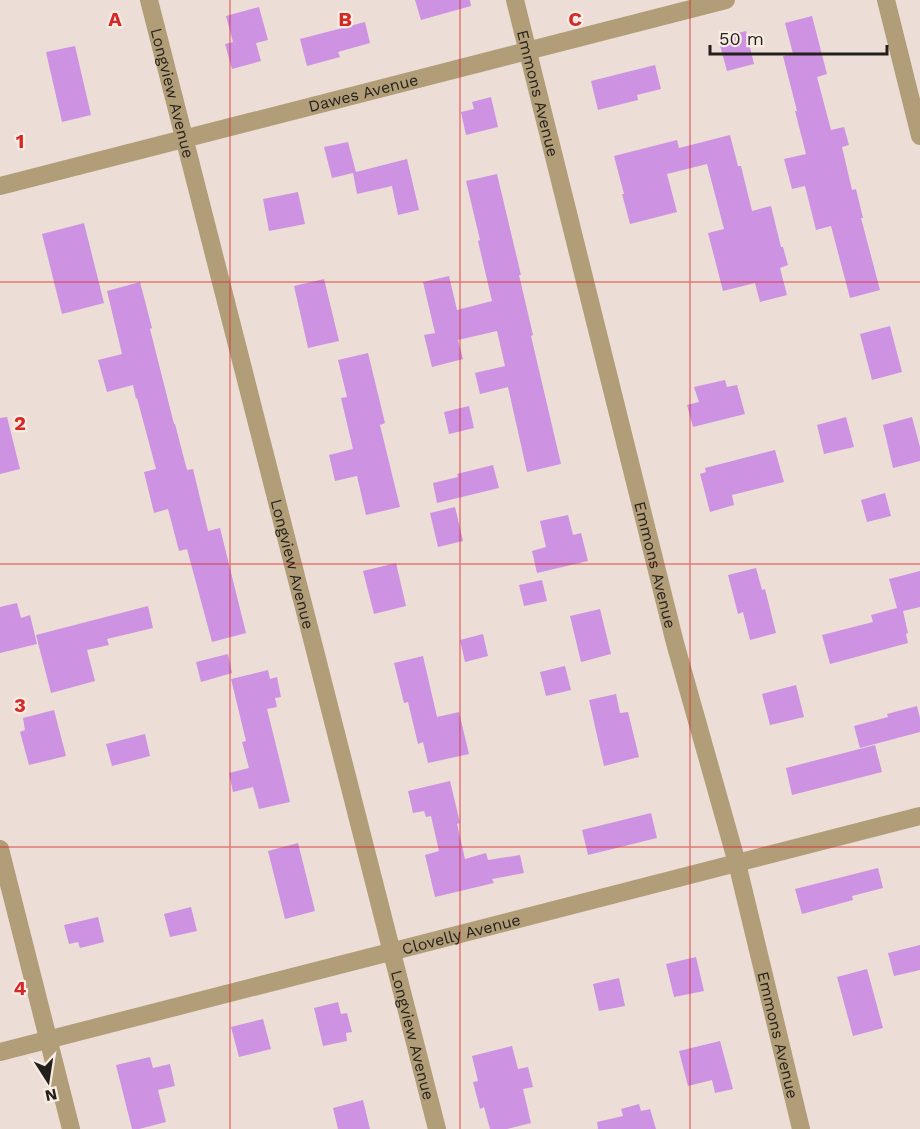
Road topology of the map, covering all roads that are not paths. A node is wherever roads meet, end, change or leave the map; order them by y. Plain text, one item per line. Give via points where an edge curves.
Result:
1 (148, 0) edge
2 (515, 0) edge
3 (726, 0) edge
4 (886, 0) edge
5 (528, 51) junction
6 (920, 136) edge
7 (183, 138) junction
8 (0, 186) edge
9 (920, 816) edge
10 (0, 849) edge
11 (736, 863) junction
12 (391, 952) junction
13 (49, 1040) junction
14 (0, 1052) edge
15 (71, 1129) edge
16 (437, 1129) edge
17 (801, 1129) edge

1 - 7 street, Longview Avenue
2 - 5 street, Emmons Avenue
3 - 5 street, Dawes Avenue
4 - 6 street
5 - 7 street, Dawes Avenue
5 - 11 street, Emmons Avenue via 675,643
7 - 8 street, Dawes Avenue
7 - 12 street, Longview Avenue
9 - 11 street, Clovelly Avenue
10 - 13 street
11 - 12 street, Clovelly Avenue
11 - 17 street, Emmons Avenue
12 - 13 street, Clovelly Avenue
12 - 16 street, Longview Avenue
13 - 14 street, Clovelly Avenue
13 - 15 street

